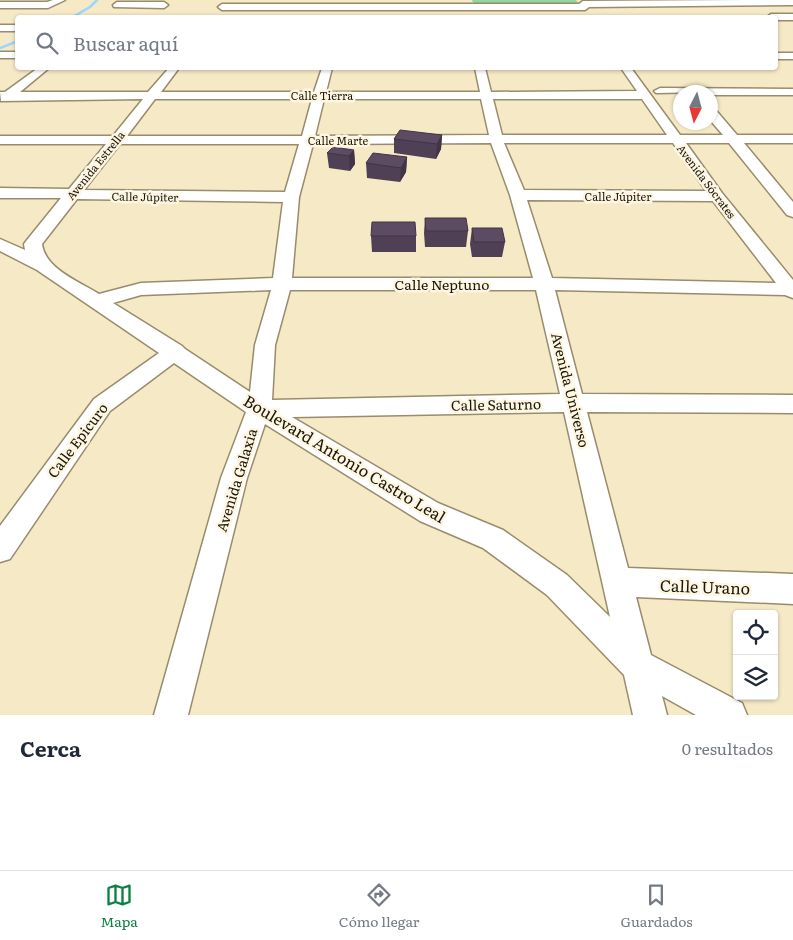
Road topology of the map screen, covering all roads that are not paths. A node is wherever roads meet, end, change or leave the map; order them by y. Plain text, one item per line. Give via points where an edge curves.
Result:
1 (61, 0) edge
2 (748, 2) edge
3 (793, 2) edge
4 (225, 3) edge
5 (344, 3) edge
6 (466, 4) edge
7 (583, 4) edge
8 (0, 5) edge
9 (117, 6) edge
10 (164, 6) dead end
11 (216, 15) edge
12 (590, 15) edge
13 (768, 15) edge
14 (778, 17) edge
15 (793, 17) edge
16 (0, 28) edge
17 (15, 28) edge
18 (0, 55) edge
19 (15, 55) edge
20 (778, 56) edge
21 (793, 56) edge
22 (41, 70) edge
23 (172, 70) edge
24 (326, 70) edge
25 (480, 70) edge
26 (627, 70) edge
27 (660, 91) dead end
28 (673, 91) edge
29 (780, 91) junction
30 (718, 92) edge
31 (793, 92) edge
32 (152, 95) junction
33 (319, 95) junction
34 (486, 95) junction
35 (644, 95) junction
36 (3, 98) edge
37 (793, 101) edge
38 (718, 120) edge
39 (496, 139) junction
40 (676, 139) junction
41 (735, 139) junction
42 (793, 139) edge
43 (0, 140) edge
44 (115, 140) junction
45 (307, 140) junction
46 (0, 193) edge
47 (72, 195) junction
48 (518, 195) junction
49 (717, 196) junction
50 (291, 197) junction
51 (792, 207) edge
52 (0, 244) edge
53 (42, 266) junction
54 (282, 284) junction
55 (544, 284) junction
56 (792, 290) edge
57 (97, 303) junction
58 (175, 351) junction
59 (575, 403) junction
60 (793, 404) edge
61 (259, 409) junction
62 (0, 549) edge
63 (616, 582) junction
64 (793, 589) edge
65 (636, 664) junction
66 (171, 715) edge
67 (650, 715) edge
68 (730, 715) edge

1 - 8 street via 48,5
2 - 3 street
2 - 7 street
2 - 13 street
4 - 5 street
4 - 11 street
5 - 6 street
6 - 7 street
7 - 12 street
9 - 10 street
14 - 15 street
16 - 17 street
18 - 19 street
20 - 21 street
22 - 36 street
23 - 32 street, Avenida Estrella
24 - 33 street, Avenida Galaxia
25 - 34 street, Avenida Universo
26 - 35 street, Avenida Sócrates
27 - 28 street
29 - 30 street
29 - 31 street
29 - 37 street
32 - 33 street, Calle Tierra
32 - 36 street, Calle Tierra
32 - 44 street, Avenida Estrella
33 - 34 street, Calle Tierra
33 - 45 street, Avenida Galaxia
34 - 35 street, Calle Tierra
34 - 39 street, Avenida Universo
35 - 40 street, Avenida Sócrates
38 - 41 street
39 - 40 street, Calle Marte
39 - 45 street, Calle Marte
39 - 48 street, Avenida Universo
40 - 41 street, Calle Marte
40 - 49 street, Avenida Sócrates
41 - 42 street, Calle Marte
41 - 51 street
43 - 44 street, Calle Marte
44 - 45 street, Calle Marte
44 - 47 street, Avenida Estrella
45 - 50 street, Avenida Galaxia
46 - 47 street, Calle Júpiter
47 - 50 street, Calle Júpiter
47 - 53 street, Avenida Estrella via 33,244
48 - 49 street, Calle Júpiter
48 - 55 street, Avenida Universo
49 - 56 street, Avenida Sócrates
50 - 54 street, Avenida Galaxia
52 - 53 street, Boulevard Antonio Castro Leal
53 - 57 street, Boulevard Antonio Castro Leal
54 - 55 street, Calle Neptuno
54 - 57 street, Calle Neptuno via 140,289
54 - 61 street, Avenida Galaxia via 265,345
55 - 56 street, Calle Neptuno
55 - 59 street, Avenida Universo
57 - 58 street, Boulevard Antonio Castro Leal
58 - 61 street, Boulevard Antonio Castro Leal
58 - 62 street, Calle Epicuro via 102,405
59 - 60 street, Calle Saturno
59 - 61 street, Calle Saturno
59 - 63 street, Avenida Universo
61 - 65 street, Boulevard Antonio Castro Leal via 429,512 493,539 557,584
61 - 66 street, Avenida Galaxia via 234,478
63 - 64 street, Calle Urano
63 - 65 street, Avenida Universo
65 - 67 street, Avenida Universo
65 - 68 street, Boulevard Antonio Castro Leal

